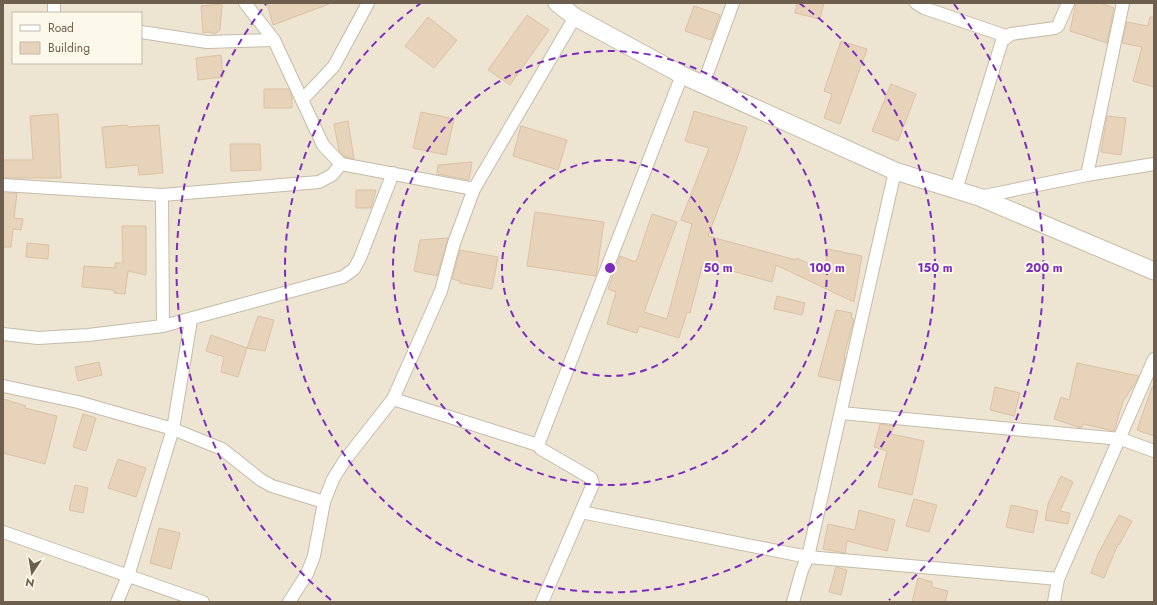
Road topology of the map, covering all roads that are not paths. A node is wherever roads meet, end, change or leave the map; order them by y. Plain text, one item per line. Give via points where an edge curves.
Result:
1 (245, 3) edge
2 (368, 3) edge
3 (557, 3) edge
4 (733, 3) edge
5 (916, 3) edge
6 (1068, 3) edge
7 (1123, 3) edge
8 (575, 17) junction
9 (142, 32) edge
10 (1006, 36) junction
11 (274, 40) junction
12 (682, 75) junction
13 (703, 84) junction
14 (302, 100) junction
15 (341, 164) junction
16 (1154, 164) edge
17 (895, 171) junction
18 (393, 173) junction
19 (1087, 175) junction
20 (3, 185) edge
21 (474, 189) junction
22 (956, 190) junction
23 (162, 195) junction
24 (979, 197) junction
25 (1154, 271) edge
26 (191, 320) junction
27 (163, 326) junction
28 (3, 334) edge
29 (1154, 359) edge
30 (3, 386) edge
31 (393, 399) junction
32 (841, 412) junction
33 (173, 429) junction
34 (1121, 439) junction
35 (538, 445) junction
36 (1154, 452) edge
37 (324, 502) junction
38 (581, 512) junction
39 (3, 532) edge
40 (808, 557) junction
41 (128, 576) junction
42 (1058, 579) junction
43 (117, 602) edge
44 (203, 602) edge
45 (289, 602) edge
46 (542, 602) edge
47 (793, 602) edge
48 (1054, 602) edge

1 - 11 street
2 - 14 street via 334,66
3 - 8 street
4 - 13 street
5 - 10 street
6 - 10 street via 1055,28
7 - 19 street
8 - 12 street
8 - 21 street
9 - 11 street via 207,42
10 - 22 street via 1002,41
11 - 14 street
12 - 13 street
12 - 35 street
13 - 17 street
14 - 15 street via 323,146
15 - 18 street
15 - 23 street via 332,175 319,182
16 - 19 street
17 - 22 street
17 - 32 street
18 - 21 street
18 - 26 street via 354,269 343,277
19 - 24 street
20 - 23 street
21 - 31 street via 454,243 441,292
22 - 24 street
23 - 27 street
24 - 25 street
26 - 27 street
26 - 33 street
27 - 28 street via 81,336 38,338
29 - 34 street
30 - 33 street via 78,402
31 - 35 street
31 - 37 street via 345,460 333,479
32 - 34 street
32 - 40 street
33 - 37 street via 222,449 272,486
33 - 41 street
34 - 36 street
34 - 42 street
35 - 38 street via 590,478 593,488
37 - 45 street via 308,574
38 - 40 street
38 - 46 street
39 - 41 street
40 - 42 street
40 - 47 street
41 - 43 street
41 - 44 street
42 - 48 street

